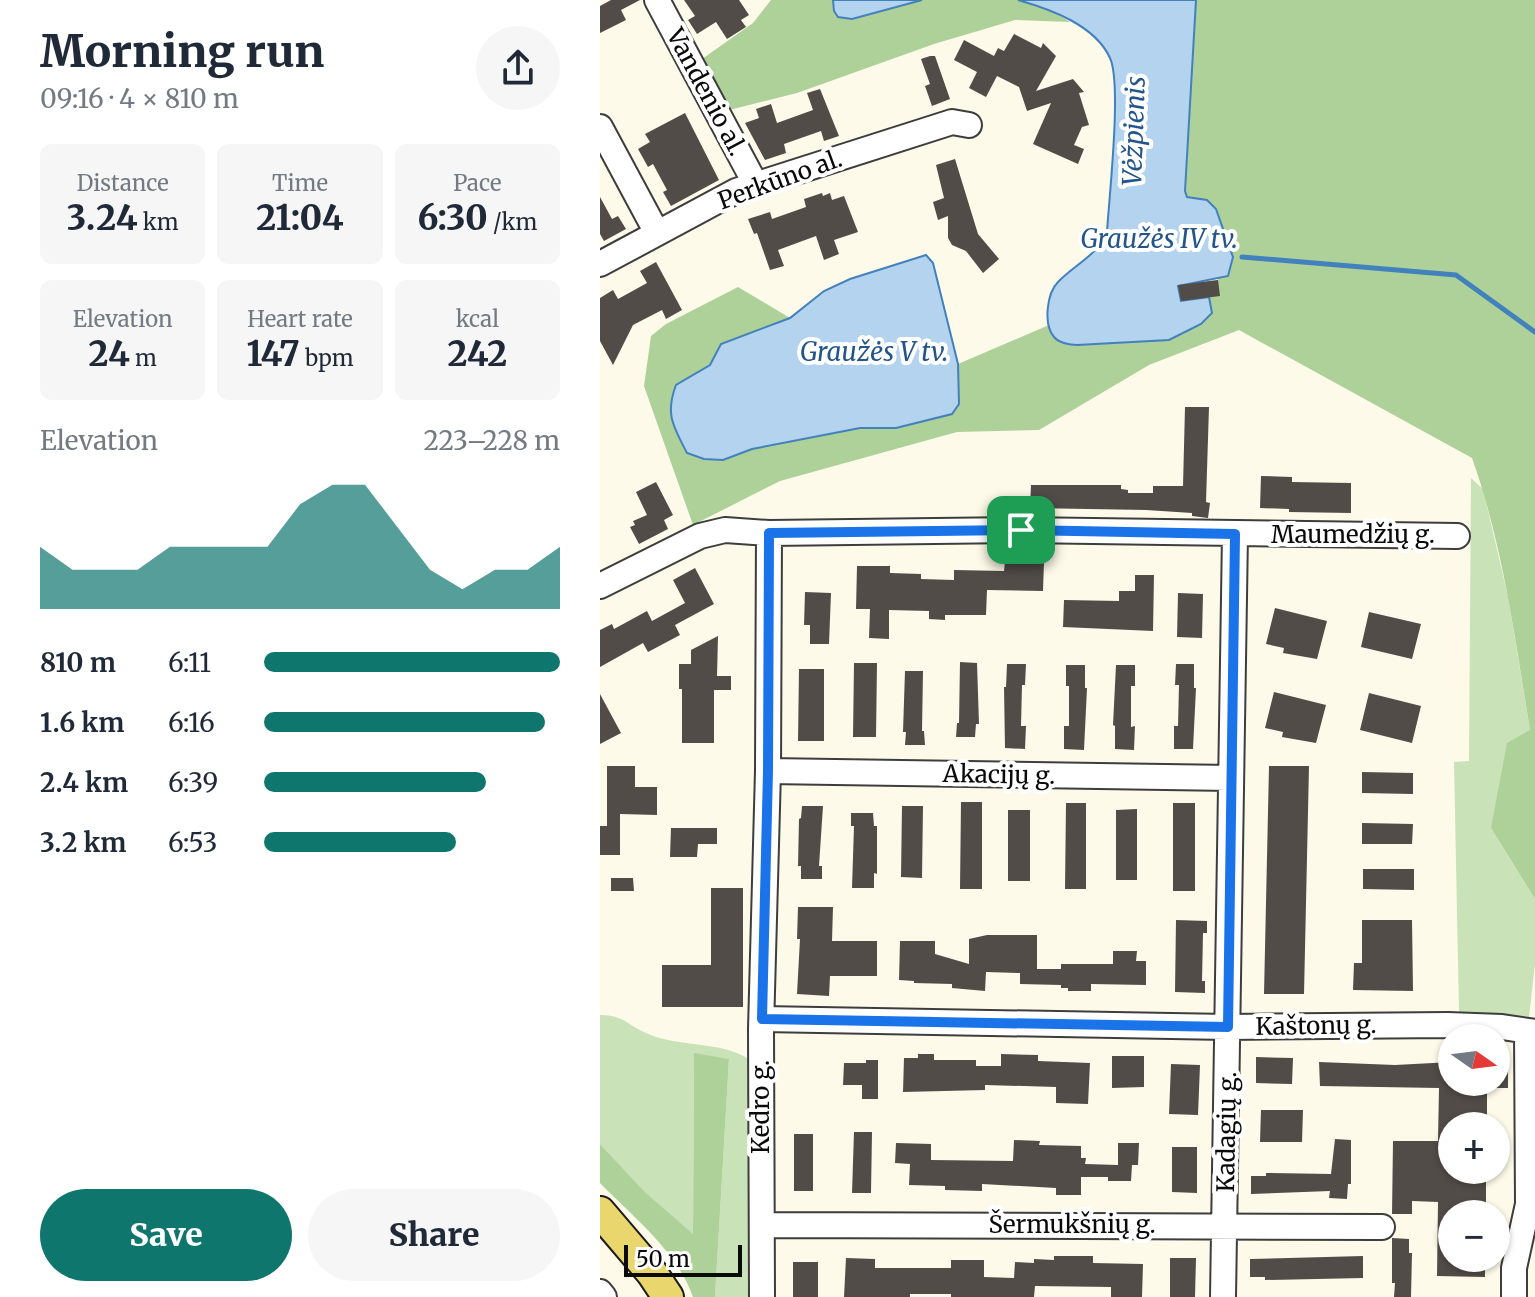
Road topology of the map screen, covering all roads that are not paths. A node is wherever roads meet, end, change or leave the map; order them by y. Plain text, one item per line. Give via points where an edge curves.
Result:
1 (657, 0) edge
2 (969, 125) dead end
3 (600, 127) edge
4 (756, 185) junction
5 (657, 233) junction
6 (600, 264) edge
7 (769, 533) junction
8 (1235, 534) junction
9 (1457, 536) dead end
10 (600, 586) edge
11 (768, 771) junction
12 (1231, 778) junction
13 (762, 1019) junction
14 (1228, 1027) junction
15 (1531, 1032) edge
16 (600, 1212) edge
17 (762, 1225) junction
18 (1226, 1225) junction
19 (1382, 1227) dead end
20 (1527, 1242) edge
21 (668, 1297) edge
22 (762, 1297) edge
23 (1223, 1297) edge
24 (1514, 1297) edge

1 - 4 street, Vandenio al.
2 - 4 street, Perkūno al. via 952,122
3 - 5 street
4 - 5 street, Perkūno al.
5 - 6 street, Perkūno al.
7 - 8 street, Maumedžių g.
7 - 10 street, Maumedžių g. via 725,530 700,536
7 - 11 street, Kedro g.
8 - 9 street, Maumedžių g.
8 - 12 street, Kadagių g.
11 - 12 street, Akacijų g.
11 - 13 street, Kedro g.
12 - 14 street, Kadagių g.
13 - 14 street, Kaštonų g.
13 - 17 street, Kedro g.
14 - 15 street, Kaštonų g. via 1448,1025
14 - 18 street, Kadagių g.
15 - 20 street
16 - 21 main road
17 - 18 street, Šermukšnių g.
17 - 22 street, Kedro g.
18 - 19 street, Šermukšnių g.
18 - 23 street, Kadagių g.
20 - 24 street via 1514,1268

